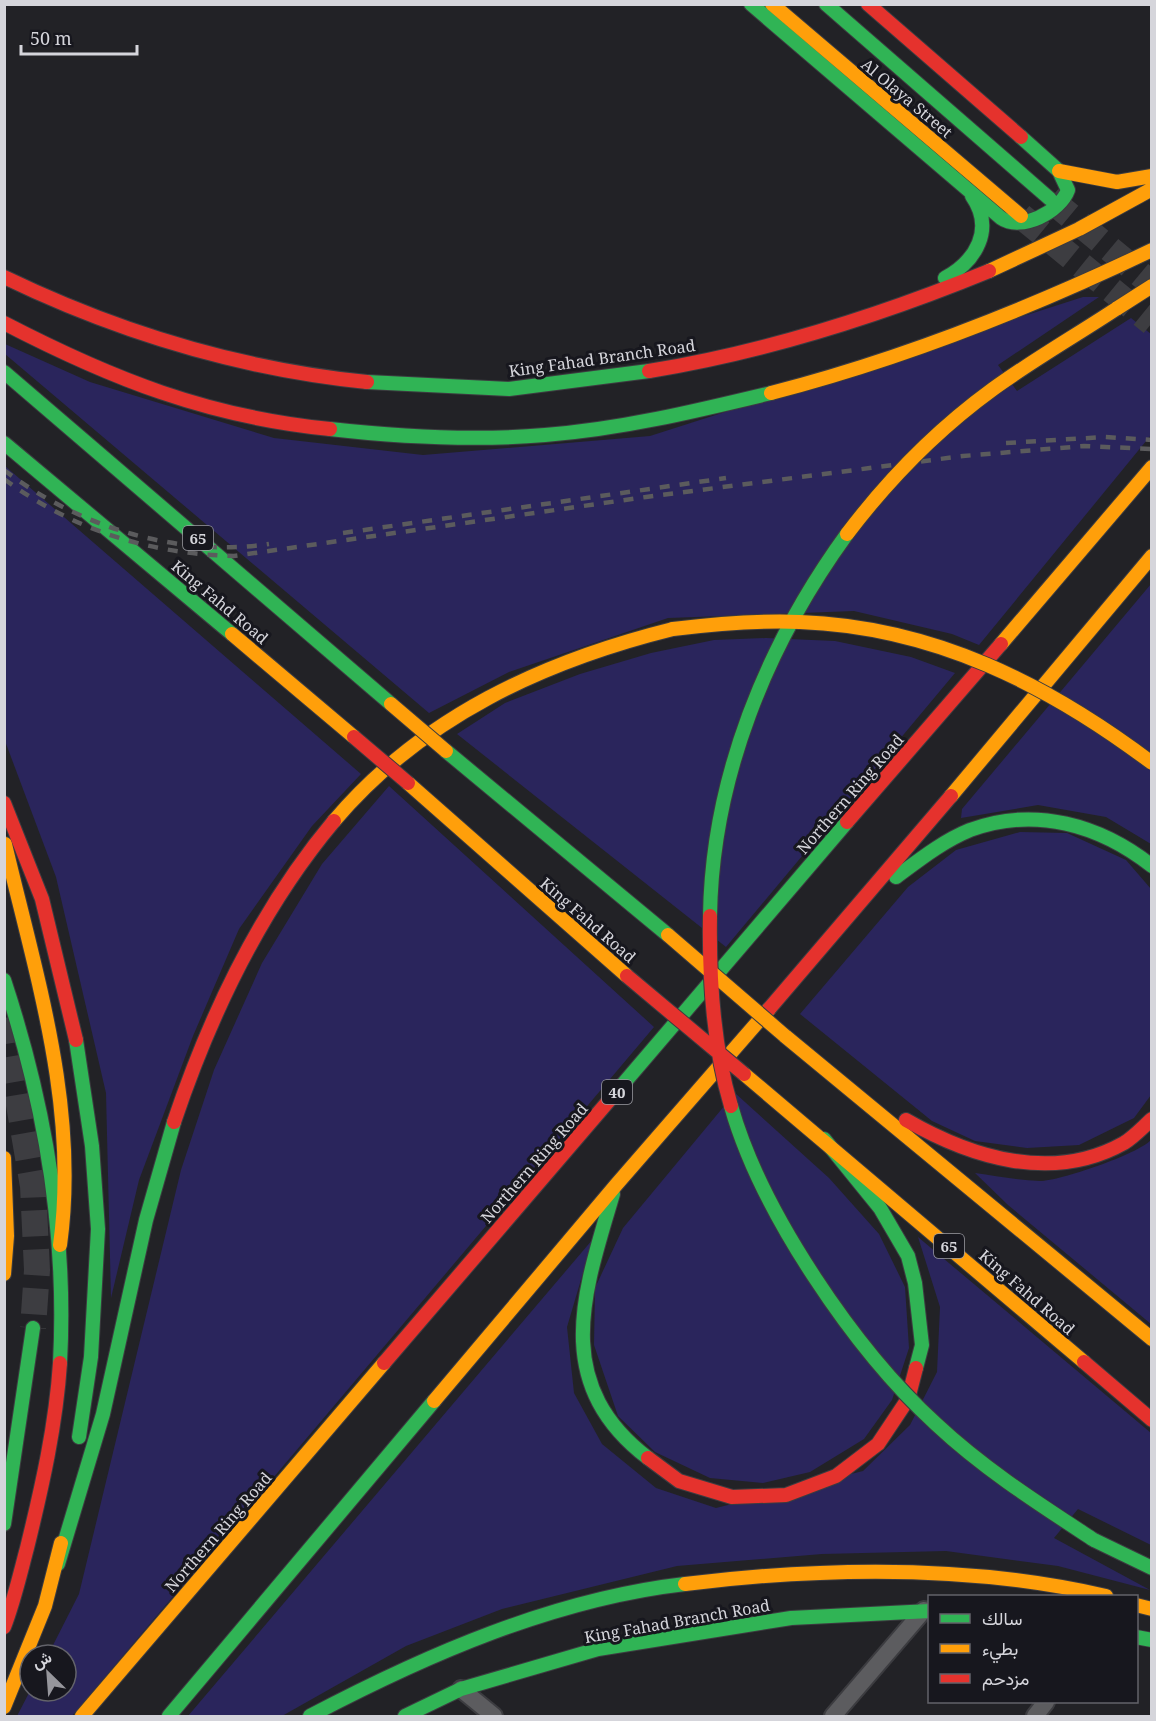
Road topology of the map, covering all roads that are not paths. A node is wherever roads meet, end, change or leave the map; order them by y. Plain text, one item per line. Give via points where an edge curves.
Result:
1 (751, 4) edge
2 (772, 4) edge
3 (826, 4) edge
4 (868, 4) edge
5 (1059, 171) junction
6 (1152, 176) edge
7 (959, 181) junction
8 (1152, 189) edge
9 (1050, 199) tunnel mouth
10 (1021, 216) tunnel mouth
11 (1152, 250) edge
12 (4, 277) edge
13 (1152, 286) edge
14 (902, 304) junction
15 (4, 323) edge
16 (4, 372) edge
17 (4, 442) edge
18 (1152, 467) edge
19 (1152, 556) edge
20 (1152, 763) edge
21 (5, 803) edge
22 (4, 812) edge
23 (4, 842) edge
24 (1152, 866) edge
25 (867, 897) junction
26 (4, 980) edge
27 (803, 1053) junction
28 (1152, 1119) edge
29 (824, 1139) junction
30 (4, 1158) edge
31 (616, 1185) junction
32 (6, 1228) edge
33 (60, 1245) junction
34 (4, 1274) edge
35 (33, 1328) tunnel mouth
36 (1152, 1339) edge
37 (1152, 1420) edge
38 (4, 1524) edge
39 (58, 1564) junction
40 (1152, 1568) edge
41 (1100, 1595) edge
42 (927, 1610) edge
43 (4, 1627) edge
44 (461, 1689) junction
45 (1045, 1703) edge
46 (4, 1707) edge
47 (82, 1716) edge
48 (169, 1716) edge
49 (310, 1716) edge
50 (405, 1716) edge
51 (494, 1716) edge
52 (833, 1716) edge
53 (1035, 1716) edge

1 - 7 main road
2 - 10 main road, Al Olaya Street
3 - 9 main road, Al Olaya Street
4 - 5 main road
5 - 6 main road via 1096,181 1134,182
5 - 7 main road via 1068,193 1060,203 1011,224
7 - 14 main road via 979,204 983,236 977,251 965,266
8 - 14 main road, King Fahad Branch Road via 980,274
11 - 15 main road via 1095,279 963,335 802,387 623,425 522,437 357,432 274,422 182,401 55,350
12 - 14 main road, King Fahad Branch Road via 100,322 177,346 275,371 399,386 515,388 646,373 780,343
13 - 40 main road, bridge via 991,391 927,446 875,500 817,578 782,634 735,758 711,868 707,918 723,1081 761,1181 797,1250 839,1311 936,1425 1036,1503 1094,1540
16 - 27 main road, King Fahd Road / 65, bridge
17 - 29 main road, King Fahd Road / 65, bridge via 408,783 627,976
18 - 47 main road, Northern Ring Road / 40
19 - 25 main road
20 - 39 main road, bridge via 1081,710 1028,680 960,653 859,628 780,621 714,622 631,638 549,666 434,729 386,766 331,823 288,883 242,962 204,1044 163,1156 136,1258 103,1415
21 - 22 main road
21 - 39 main road via 42,899 75,1035 92,1146 98,1241 91,1357
23 - 33 main road via 49,1031 63,1118 66,1199
24 - 25 main road via 1107,834 1081,825 1028,818 971,830
25 - 31 main road
26 - 33 main road via 37,1096
27 - 28 main road, 65 via 912,1124 950,1144 1010,1163 1058,1164 1079,1160 1121,1143
27 - 36 main road, King Fahd Road / 65
29 - 31 main road via 907,1253 922,1305 923,1349 913,1392 894,1425 870,1454 849,1471 792,1495 758,1499 729,1496 700,1491 670,1478 639,1454 598,1401 582,1343 582,1310
29 - 37 main road, King Fahd Road / 65
30 - 32 main road
31 - 48 main road
32 - 34 main road
33 - 43 main road via 61,1344 45,1477
35 - 38 main road
39 - 46 main road via 36,1633
41 - 49 main road via 1005,1579 839,1571 756,1574 642,1590 546,1615 454,1647
42 - 44 main road, King Fahad Branch Road via 791,1618 698,1631 598,1649
42 - 52 street
44 - 50 main road, King Fahad Branch Road
44 - 51 street
45 - 53 street

